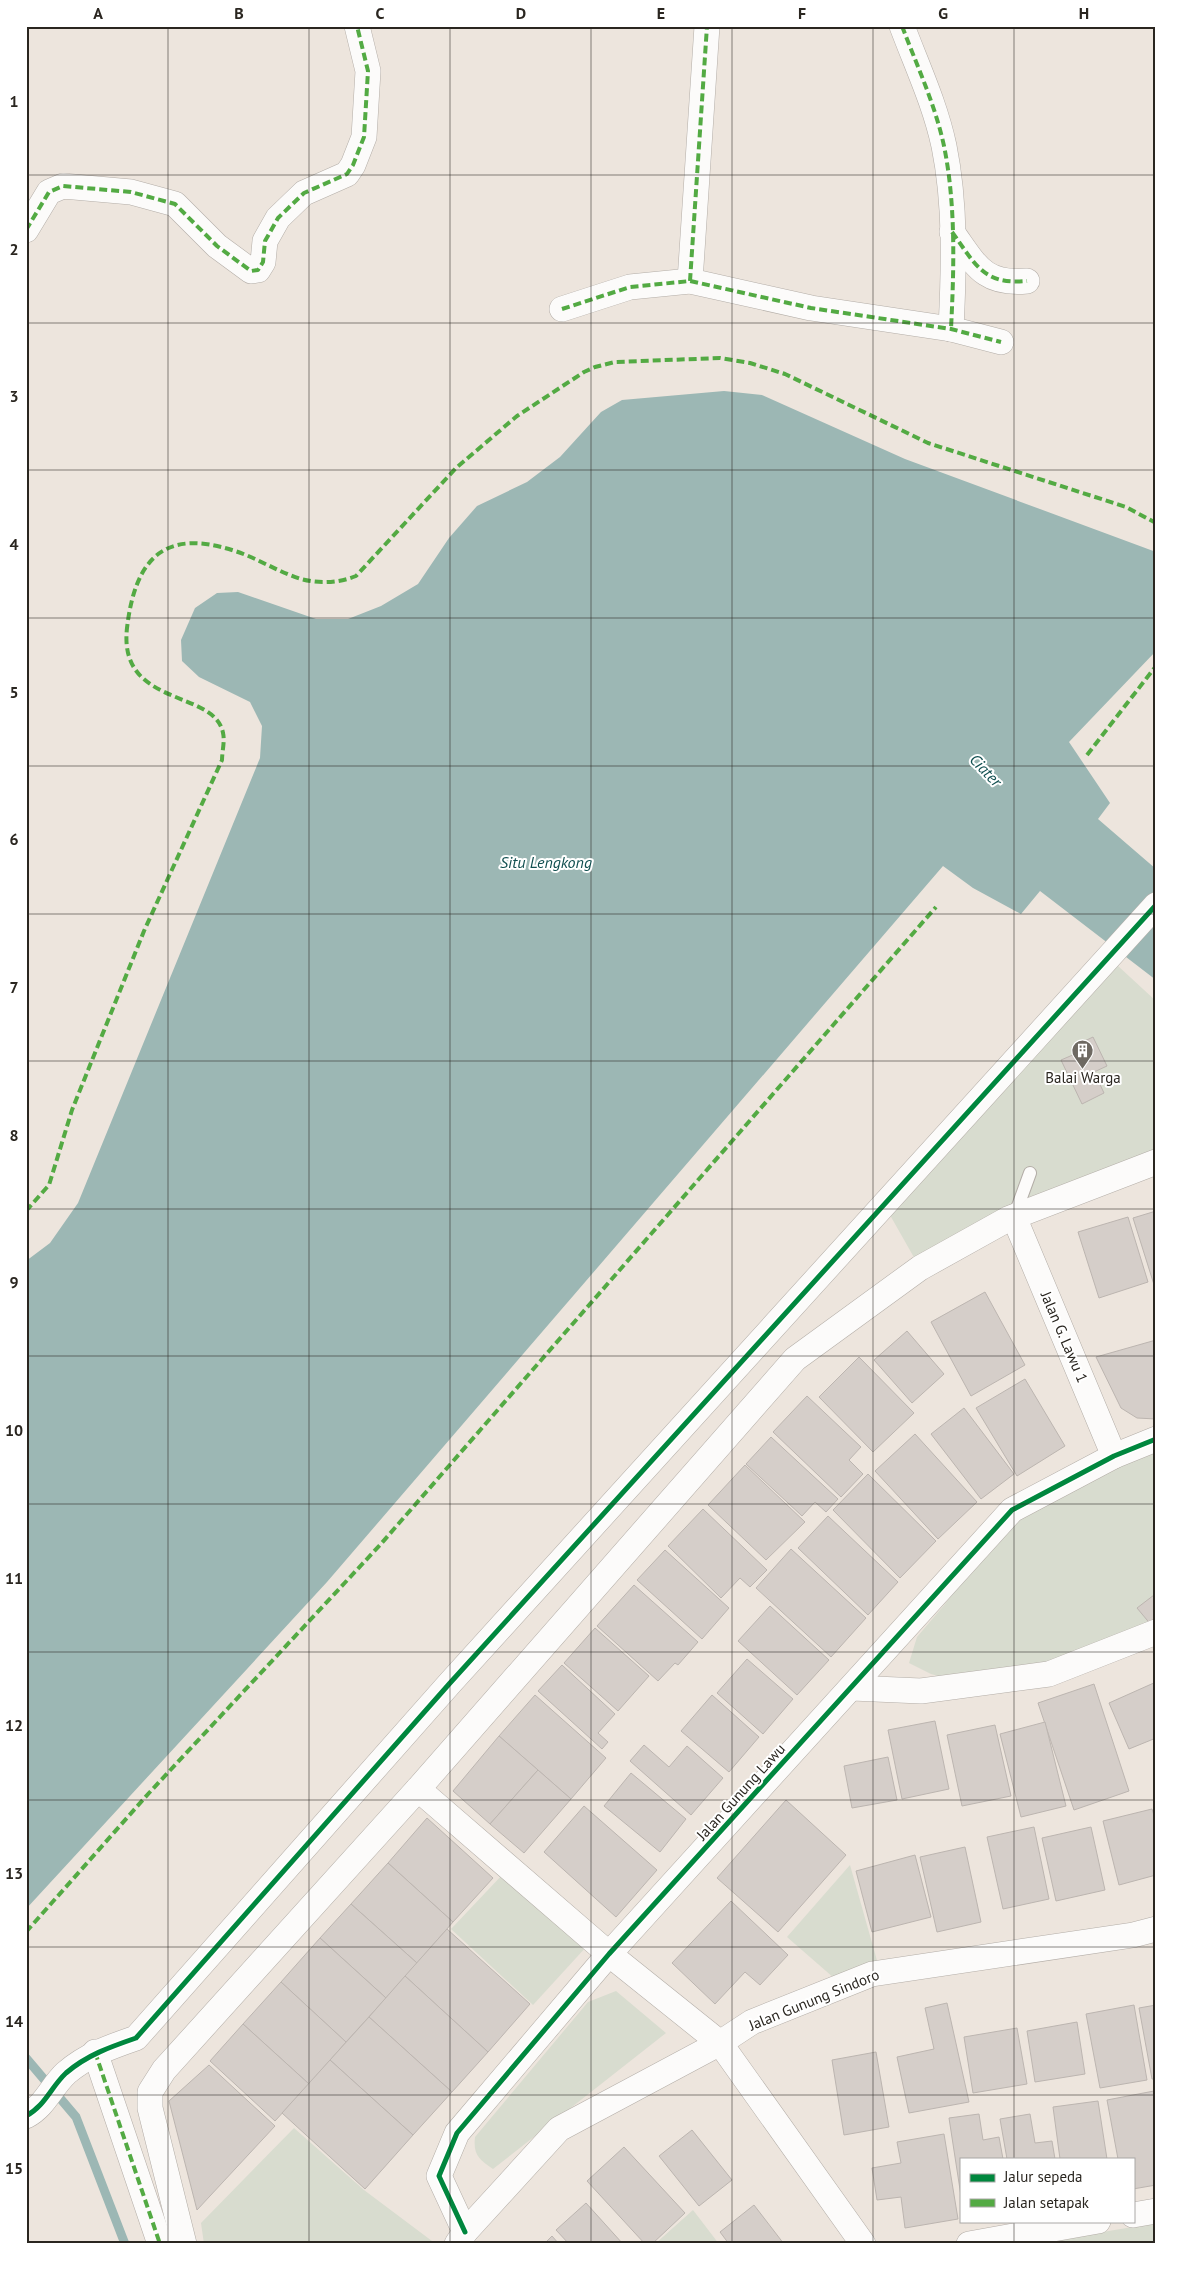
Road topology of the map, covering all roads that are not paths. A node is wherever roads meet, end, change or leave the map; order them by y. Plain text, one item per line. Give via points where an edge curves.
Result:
1 (357, 26) edge
2 (707, 26) edge
3 (902, 26) edge
4 (26, 230) edge
5 (952, 232) junction
6 (690, 281) junction
7 (1028, 281) dead end
8 (562, 309) dead end
9 (951, 329) junction
10 (1001, 342) dead end
11 (1156, 905) edge
12 (1156, 1162) edge
13 (1030, 1173) dead end
14 (1014, 1218) junction
15 (1156, 1439) edge
16 (1114, 1456) junction
17 (1156, 1632) edge
18 (852, 1688) junction
19 (418, 1789) junction
20 (1156, 1930) edge
21 (610, 1954) junction
22 (720, 2043) junction
23 (94, 2052) junction
24 (32, 2113) edge
25 (1156, 2211) edge
26 (1134, 2215) edge
27 (1092, 2222) edge
28 (461, 2238) edge
29 (160, 2244) edge
30 (184, 2244) edge
31 (863, 2244) edge
32 (969, 2244) edge

1 - 4 street via 368,70 364,137 353,165 347,174 304,193 278,218 265,241 264,262 258,270 251,271 227,254 175,204 131,192 54,188
2 - 6 street
3 - 5 street via 929,92 944,146
5 - 7 street via 982,271 1007,283
5 - 9 street
6 - 8 street via 630,287
6 - 9 street via 811,308
9 - 10 street
11 - 23 street via 450,1683 136,2038
12 - 14 street
13 - 14 lane
14 - 16 street, Jalan G. Lawu 1
14 - 19 street via 920,1268 795,1359
15 - 16 street, Jalan Gunung Lawu
16 - 18 street, Jalan Gunung Lawu via 1012,1510
17 - 18 street via 1049,1674 921,1692
18 - 21 street, Jalan Gunung Lawu
19 - 21 street
19 - 30 street via 164,2070 150,2092 150,2108
20 - 22 street, Jalan Gunung Sindoro via 872,1974 752,2022
21 - 22 street
21 - 28 street, Jalan Gunung Lawu via 457,2133 439,2176
22 - 28 street, Jalan Gunung Sindoro via 559,2130
22 - 31 street
23 - 24 street via 66,2074
23 - 29 street
25 - 26 street
27 - 32 street

